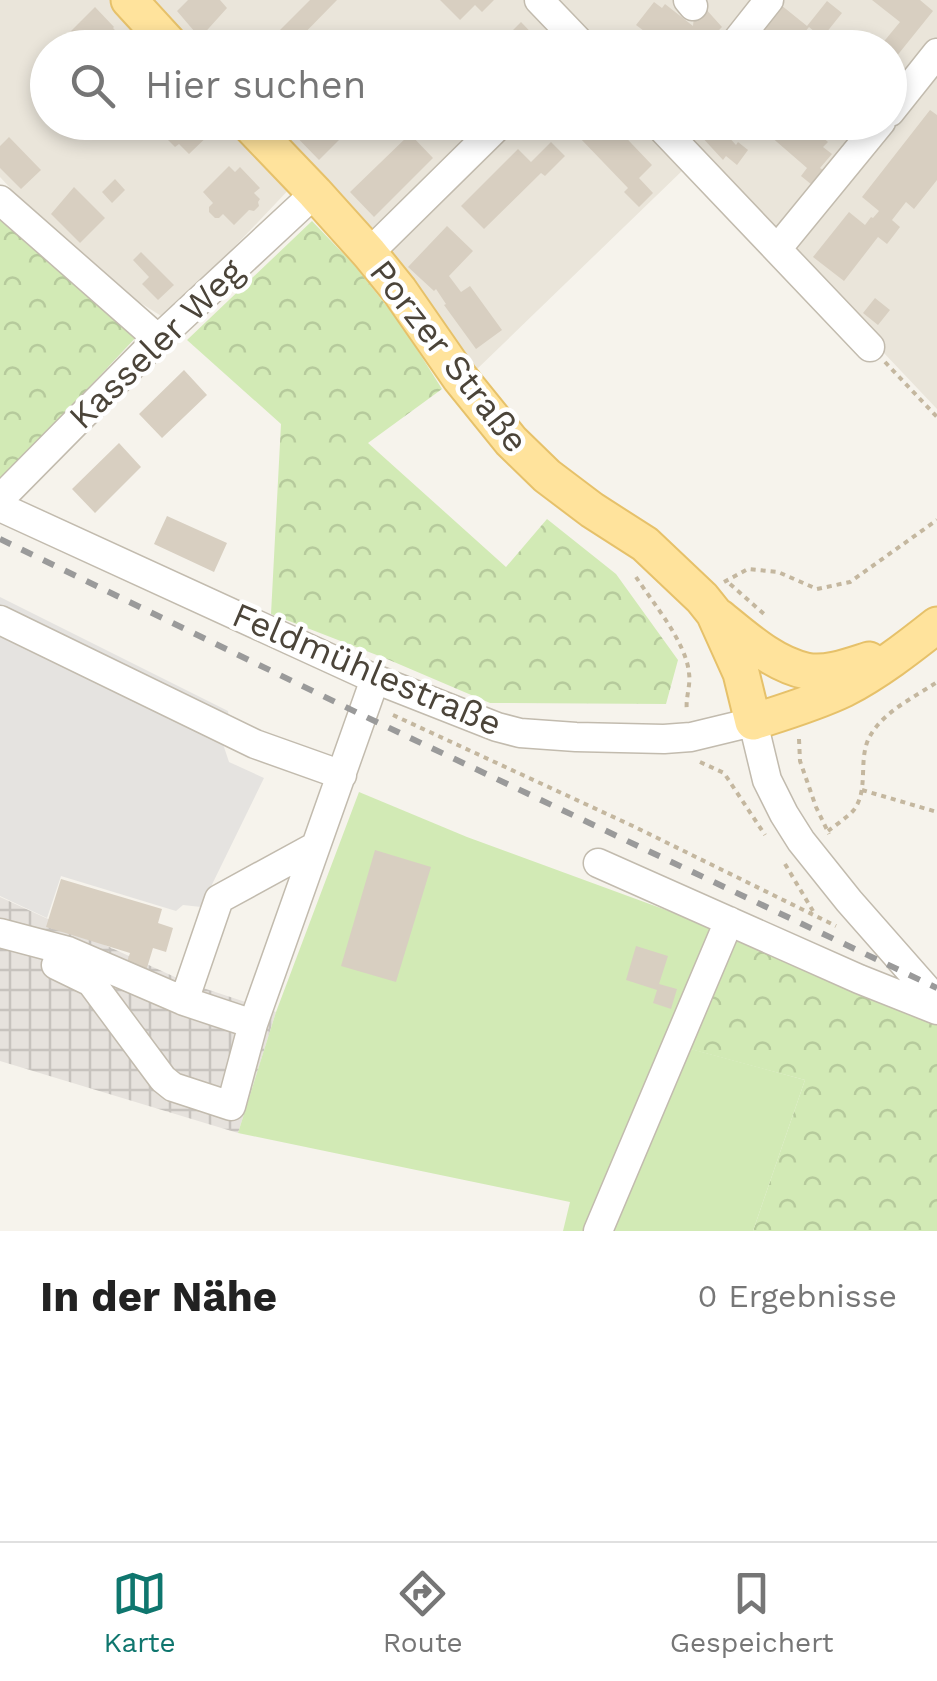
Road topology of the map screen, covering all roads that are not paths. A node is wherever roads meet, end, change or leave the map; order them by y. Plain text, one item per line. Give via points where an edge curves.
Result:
1 (129, 0) edge
2 (539, 0) edge
3 (769, 0) edge
4 (156, 30) edge
5 (566, 30) edge
6 (745, 30) edge
7 (937, 53) edge
8 (907, 91) edge
9 (264, 140) edge
10 (484, 140) edge
11 (677, 140) edge
12 (866, 140) edge
13 (315, 193) junction
14 (0, 200) edge
15 (777, 250) junction
16 (369, 254) junction
17 (158, 340) junction
18 (870, 347) road end
19 (0, 499) edge
20 (0, 507) edge
21 (714, 597) junction
22 (0, 620) edge
23 (925, 635) edge
24 (370, 690) junction
25 (753, 722) junction
26 (342, 775) junction
27 (316, 846) junction
28 (598, 862) dead end
29 (728, 921) junction
30 (11, 937) edge
31 (184, 1001) junction
32 (937, 1001) edge
33 (937, 1010) edge
34 (253, 1024) junction
35 (598, 1231) edge

1 - 4 main road
2 - 5 street
3 - 6 street
7 - 8 street
9 - 13 main road, Porzer Straße
10 - 16 street
11 - 15 street
12 - 15 street
13 - 16 main road, Porzer Straße
13 - 17 street, Kasseler Weg
14 - 17 street
15 - 18 street
16 - 21 main road, Porzer Straße via 511,441 547,476
17 - 19 street, Kasseler Weg
20 - 24 street, Feldmühlestraße
21 - 23 main road via 763,652 808,672 839,669
21 - 25 main road, Porzer Straße
22 - 26 street via 254,744
23 - 25 main road via 844,688
24 - 25 street, Feldmühlestraße via 520,732 632,740 692,737
24 - 26 street
25 - 32 street via 767,780 784,814
26 - 27 street
27 - 31 street via 219,899
27 - 34 street
28 - 29 street
29 - 33 street
29 - 35 street
30 - 31 street via 68,950
30 - 34 street via 91,982 173,1088 231,1106
31 - 34 street

